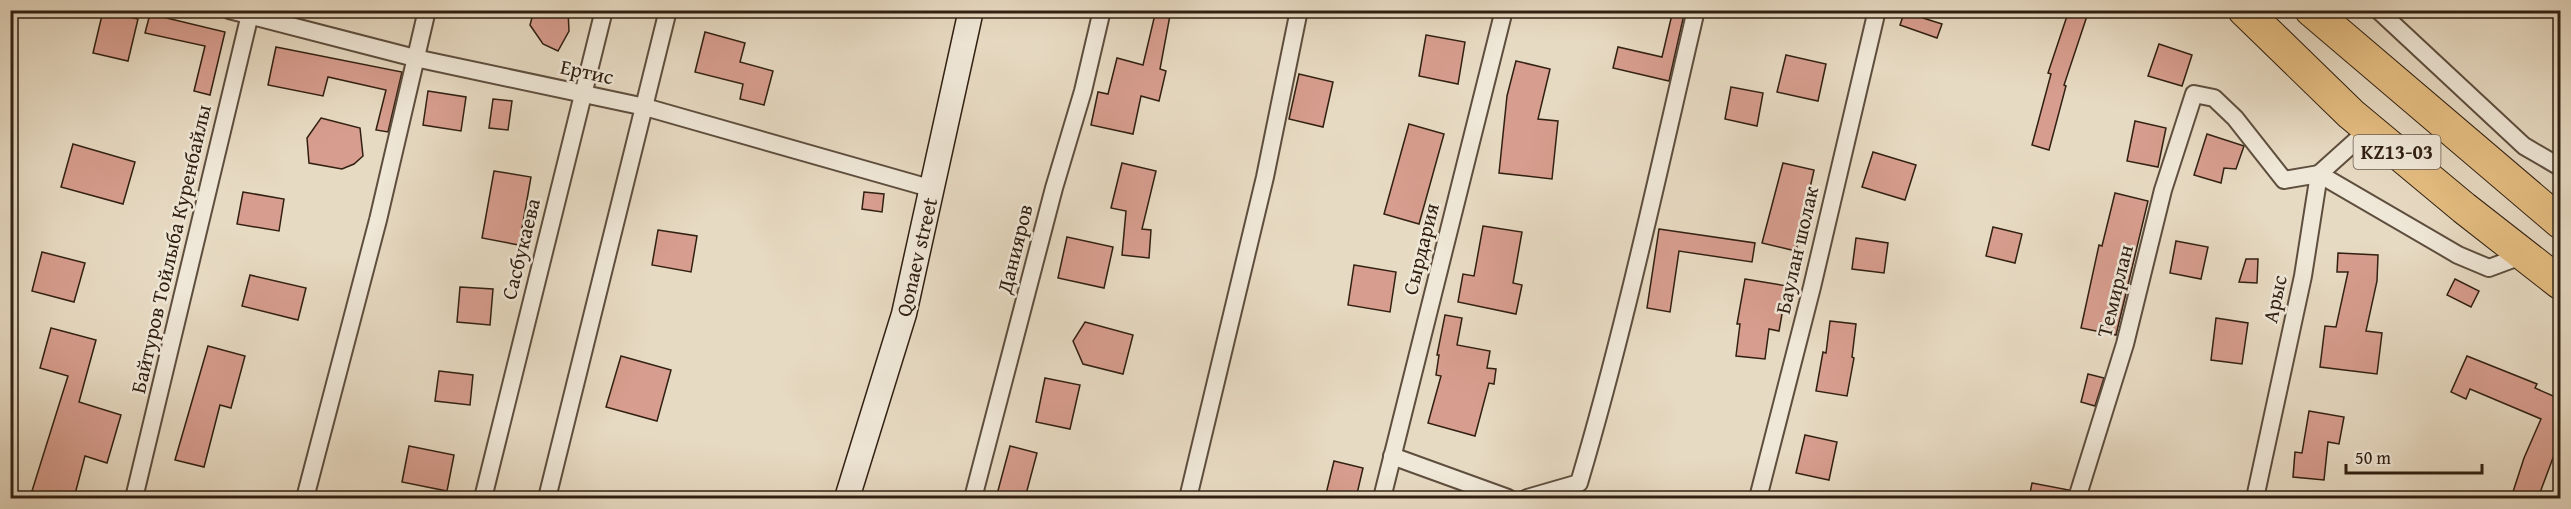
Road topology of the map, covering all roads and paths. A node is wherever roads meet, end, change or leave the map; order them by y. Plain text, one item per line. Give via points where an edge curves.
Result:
1 (229, 10) edge
2 (427, 10) edge
3 (604, 10) edge
4 (668, 10) edge
5 (971, 10) edge
6 (1102, 10) edge
7 (1299, 10) edge
8 (1504, 10) edge
9 (1696, 10) edge
10 (1877, 10) edge
11 (2244, 10) edge
12 (2311, 10) edge
13 (2378, 10) edge
14 (250, 13) edge
15 (415, 58) junction
16 (582, 94) junction
17 (645, 107) junction
18 (2369, 129) junction
19 (2560, 167) edge
20 (2319, 174) junction
21 (933, 189) junction
22 (2560, 222) edge
23 (2524, 255) junction
24 (2560, 283) edge
25 (1392, 456) junction
26 (1577, 491) edge
27 (134, 498) edge
28 (305, 498) edge
29 (483, 498) edge
30 (548, 498) edge
31 (847, 498) edge
32 (973, 498) edge
33 (1188, 498) edge
34 (1383, 498) edge
35 (1508, 498) edge
36 (1527, 498) edge
37 (1758, 498) edge
38 (2077, 498) edge
39 (2255, 498) edge

1 - 14 street, Ертис
2 - 15 street
3 - 16 street, Сасбукаева
4 - 17 street
5 - 21 main road, Qonaev street
6 - 32 street, Данияров
7 - 33 street via 1265,177
8 - 25 street, Сырдария
9 - 26 street via 1632,284
10 - 37 street, Баулан шолак
11 - 18 highway, KZ13-03
12 - 22 highway, KZ13-03
13 - 19 street via 2524,146
14 - 15 street, Ертис
14 - 27 street, Байтуров Тойлыба Куренбайлы
15 - 16 street, Ертис
15 - 28 street via 378,220
16 - 17 street, Ертис
16 - 29 street, Сасбукаева
17 - 21 street, Ертис
17 - 30 street
18 - 20 street
18 - 23 highway, KZ13-03
20 - 23 street via 2458,255 2489,268
20 - 38 street, Темирлан via 2284,180 2235,118 2214,98 2194,94 2163,190 2125,344
20 - 39 street, Арыс via 2303,276
21 - 31 main road, Qonaev street via 904,314
23 - 24 highway, KZ13-03
25 - 34 street, Сырдария
25 - 35 street
26 - 36 street

